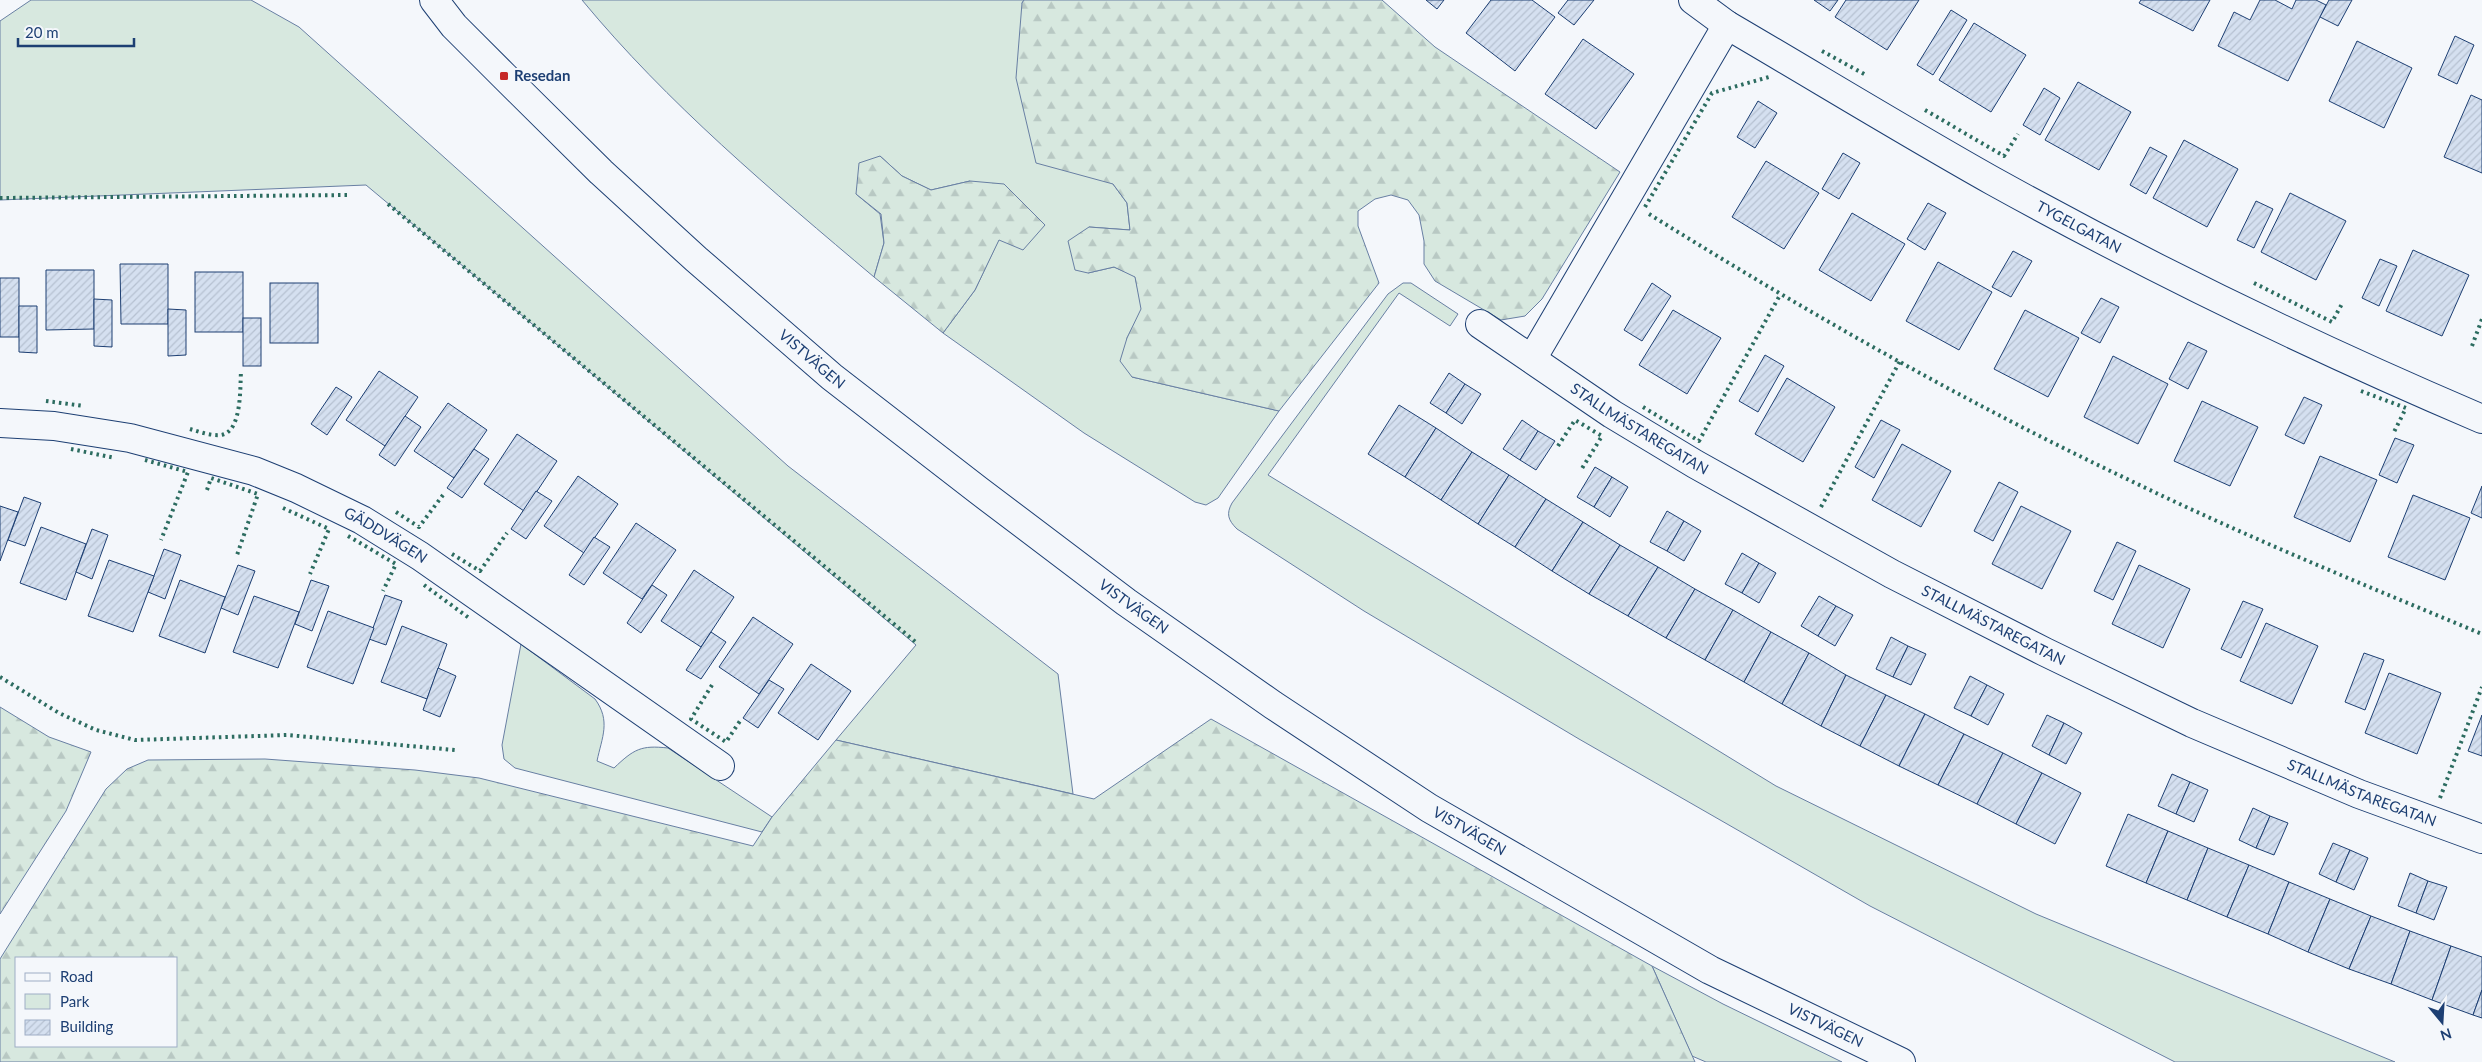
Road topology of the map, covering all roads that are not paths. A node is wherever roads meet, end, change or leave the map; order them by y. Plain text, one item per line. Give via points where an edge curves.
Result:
1 (414, 0) edge
2 (434, 0) edge
3 (1693, 0) edge
4 (1728, 25) junction
5 (454, 26) junction
6 (1480, 324) dead end
7 (1532, 360) junction
8 (2482, 419) edge
9 (0, 423) edge
10 (720, 766) dead end
11 (2482, 839) edge
12 (1901, 1062) edge

1 - 5 street, VISTVÄGEN
2 - 5 street, VISTVÄGEN
3 - 4 street, TYGELGATAN
4 - 7 street
4 - 8 street, TYGELGATAN via 1993,181 2202,291 2357,366
5 - 12 street, VISTVÄGEN via 600,172 825,371 1126,602 1428,808 1710,970
6 - 7 street, STALLMÄSTAREGATAN
7 - 11 street, STALLMÄSTAREGATAN via 1694,464 1892,574 2045,652 2210,730 2359,794
9 - 10 street, GÄDDVÄGEN via 54,426 130,438 254,471 296,488 362,520 420,556

